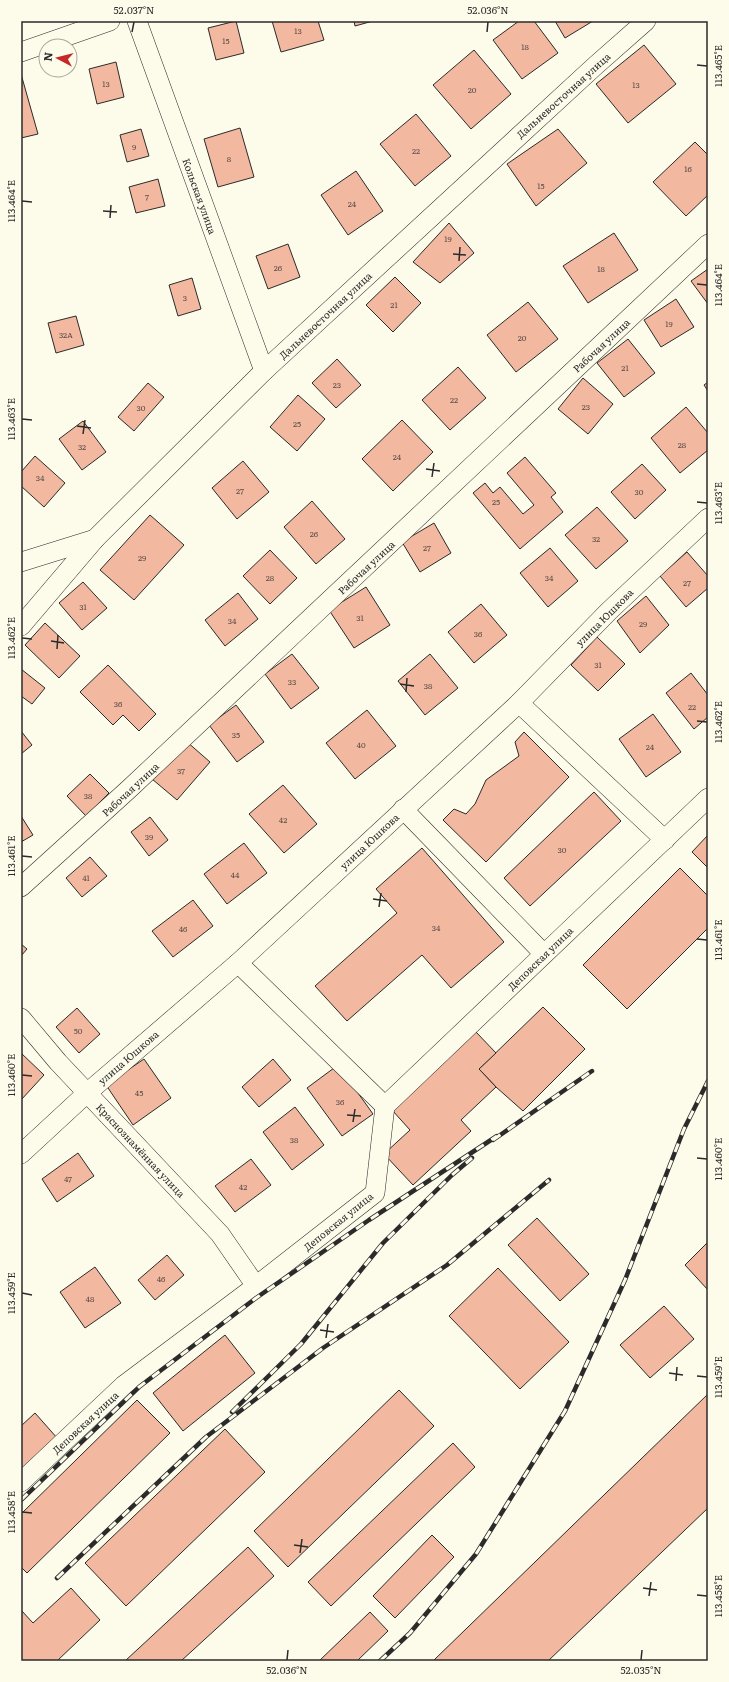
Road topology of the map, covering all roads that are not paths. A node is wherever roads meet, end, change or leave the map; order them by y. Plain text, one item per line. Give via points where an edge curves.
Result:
1 (110, 21) edge
2 (137, 21) edge
3 (644, 22) edge
4 (21, 52) edge
5 (708, 244) edge
6 (264, 371) junction
7 (708, 518) edge
8 (95, 539) junction
9 (21, 562) edge
10 (21, 626) edge
11 (519, 703) junction
12 (708, 798) edge
13 (403, 810) junction
14 (665, 840) junction
15 (21, 887) edge
16 (544, 954) junction
17 (238, 963) junction
18 (21, 1018) edge
19 (87, 1093) junction
20 (385, 1106) junction
21 (21, 1154) edge
22 (256, 1286) junction
23 (21, 1482) edge

1 - 4 street
2 - 6 street, Кольская улица
3 - 6 street, Дальневосточная улица
5 - 15 street, Рабочая улица via 130,789
6 - 8 street, Дальневосточная улица
7 - 11 street, улица Юшкова via 609,611
8 - 9 street
8 - 10 street, Дальневосточная улица
11 - 13 street, улица Юшкова
11 - 14 street
12 - 14 street, Деповская улица
13 - 16 street
13 - 17 street, улица Юшкова
14 - 16 street, Деповская улица
16 - 20 street, Деповская улица
17 - 19 street, улица Юшкова
17 - 20 street
18 - 19 street, Краснознамённая улица
19 - 21 street, улица Юшкова
19 - 22 street, Краснознамённая улица via 220,1234
20 - 22 street, Деповская улица via 375,1193
22 - 23 street, Деповская улица via 124,1385

